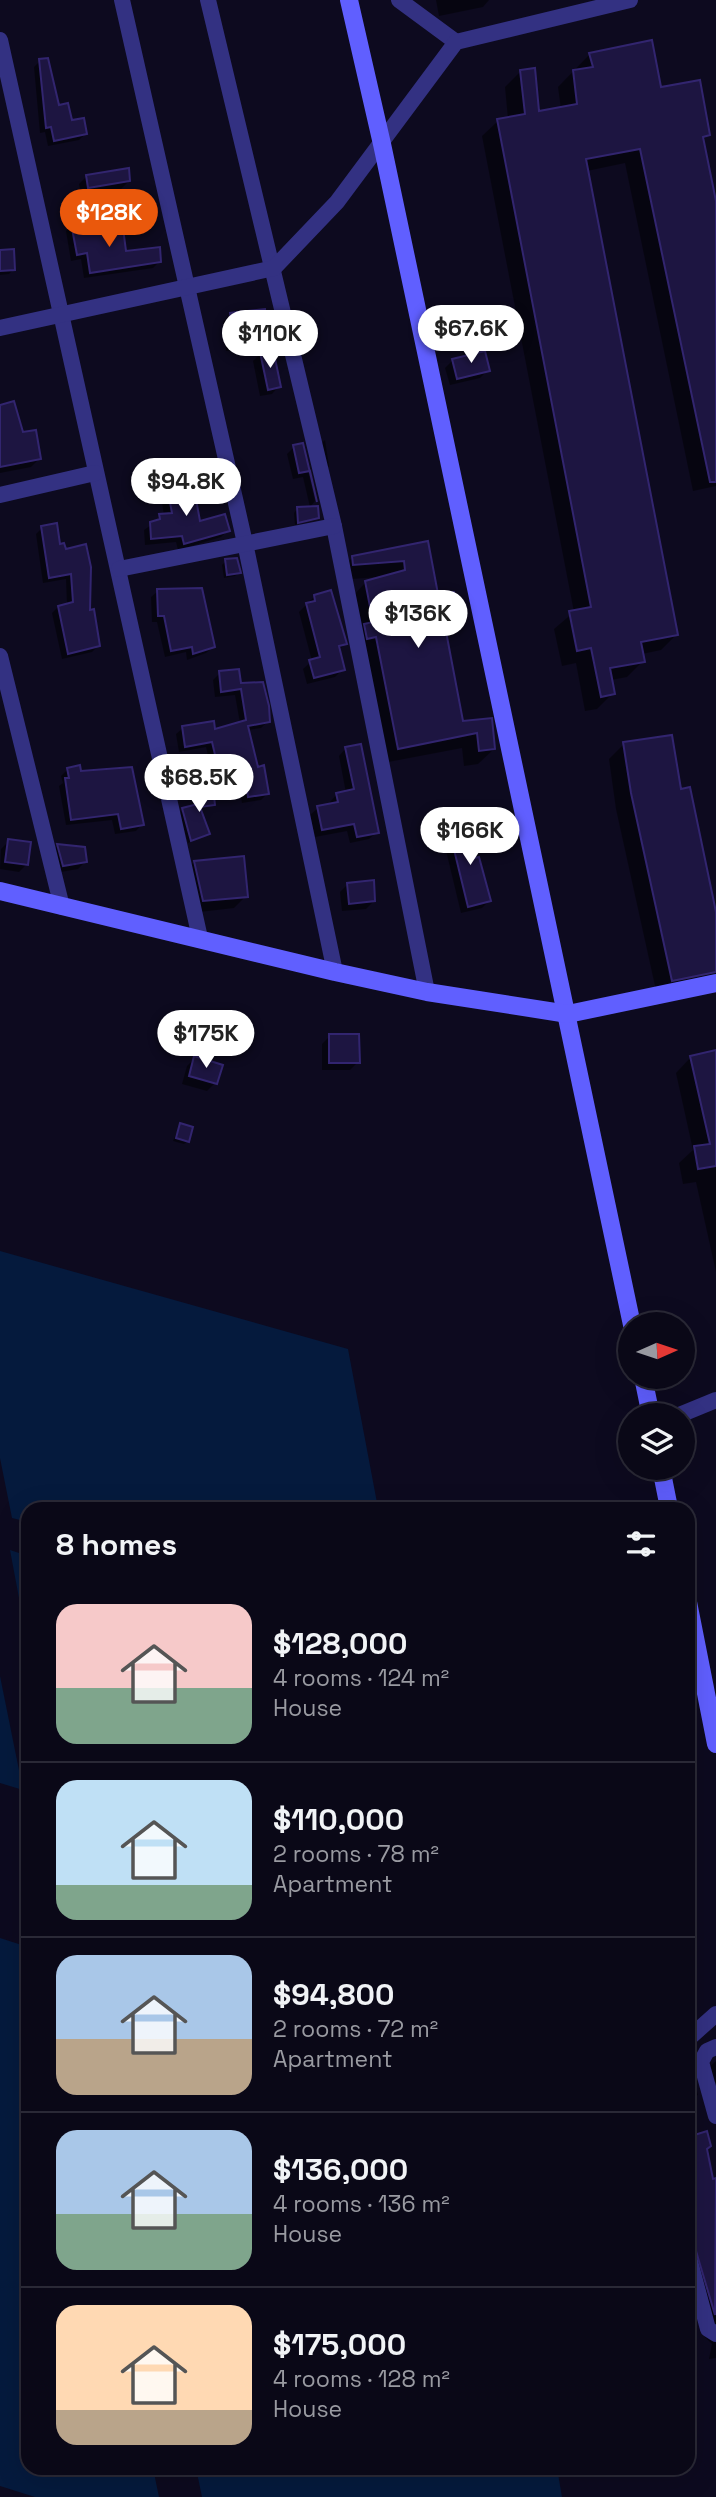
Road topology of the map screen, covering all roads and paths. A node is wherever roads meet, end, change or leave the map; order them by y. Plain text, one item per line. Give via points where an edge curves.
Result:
1 (122, 0) edge
2 (208, 0) edge
3 (349, 0) edge
4 (399, 0) edge
5 (630, 0) edge
6 (0, 40) edge
7 (456, 42) junction
8 (382, 144) junction
9 (274, 268) junction
10 (186, 287) junction
11 (60, 314) junction
12 (0, 328) edge
13 (95, 473) junction
14 (0, 495) edge
15 (334, 526) junction
16 (246, 543) junction
17 (119, 569) junction
18 (0, 656) edge
19 (0, 891) edge
20 (62, 907) junction
21 (200, 938) junction
22 (335, 972) junction
23 (716, 983) edge
24 (427, 992) junction
25 (568, 1014) junction
26 (629, 1312) edge
27 (716, 1400) edge
28 (695, 1409) edge
29 (663, 1480) edge
30 (668, 1502) edge
31 (695, 1638) edge
32 (716, 1744) edge
33 (716, 2014) edge
34 (695, 2033) edge
35 (716, 2047) edge
36 (716, 2116) edge
37 (695, 2280) edge
38 (716, 2334) edge

1 - 10 street
2 - 9 street
3 - 8 street
4 - 7 street
5 - 7 street
6 - 11 street
7 - 8 street
8 - 9 street via 337,202
8 - 25 street
9 - 10 street
9 - 15 street
10 - 11 street
10 - 16 street
11 - 12 street
11 - 13 street
13 - 14 street
13 - 17 street
15 - 16 street
15 - 24 street
16 - 17 street
16 - 22 street
17 - 21 street
18 - 20 street
19 - 20 street
20 - 21 street
21 - 22 street
22 - 24 street
23 - 25 street
24 - 25 street
25 - 26 street
27 - 28 street
29 - 30 street
31 - 32 street
33 - 34 street
35 - 36 street via 707,2051 701,2062
37 - 38 street via 708,2329

